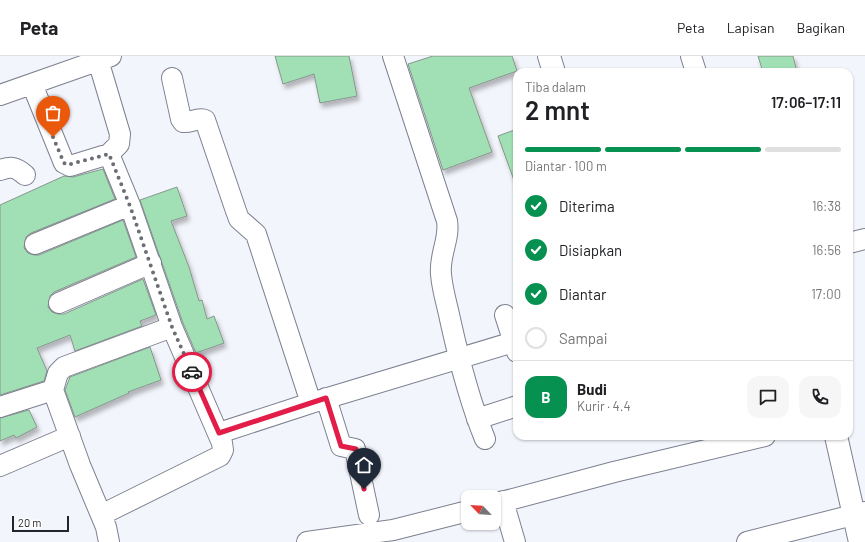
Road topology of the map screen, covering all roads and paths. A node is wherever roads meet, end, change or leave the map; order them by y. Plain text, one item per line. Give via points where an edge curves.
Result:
1 (393, 56) edge
2 (549, 56) edge
3 (691, 56) edge
4 (105, 58) edge
5 (553, 68) edge
6 (695, 68) edge
7 (172, 78) dead end
8 (32, 84) junction
9 (0, 95) edge
10 (109, 154) junction
11 (0, 170) edge
12 (25, 174) dead end
13 (130, 206) junction
14 (865, 239) edge
15 (853, 242) edge
16 (35, 244) dead end
17 (151, 263) junction
18 (59, 303) dead end
19 (505, 315) dead end
20 (172, 327) junction
21 (513, 337) edge
22 (513, 346) edge
23 (459, 358) junction
24 (53, 390) junction
25 (318, 400) junction
26 (0, 407) edge
27 (513, 407) edge
28 (477, 419) junction
29 (219, 433) junction
30 (70, 436) junction
31 (485, 439) dead end
32 (748, 440) edge
33 (837, 440) edge
34 (0, 466) edge
35 (501, 502) edge
36 (501, 508) edge
37 (461, 513) edge
38 (860, 513) edge
39 (101, 515) junction
40 (370, 515) dead end
41 (109, 542) edge
42 (307, 542) edge
43 (515, 542) edge
44 (747, 542) edge
45 (860, 542) edge

1 - 23 street via 447,220 449,231 442,254 441,276
2 - 5 street
3 - 6 street
4 - 8 street
4 - 10 street via 120,134 119,144
7 - 25 street via 183,122 201,118 205,120 239,219 256,234
8 - 9 street
8 - 10 street via 64,163 70,166
10 - 13 street
11 - 12 street via 9,166 18,168
13 - 16 street
13 - 17 street
14 - 15 street
17 - 18 street
17 - 20 street
19 - 21 street
20 - 24 street via 64,367 58,373
20 - 29 street
22 - 23 street
23 - 25 street
23 - 28 street
24 - 26 street
24 - 30 street
25 - 29 street
25 - 40 street via 341,446 356,449
27 - 28 street
28 - 31 street
29 - 39 street via 223,450 220,456
30 - 34 street
30 - 39 street
32 - 35 street
33 - 38 street
36 - 43 street
37 - 42 street via 393,530
38 - 44 street
38 - 45 street
39 - 41 street

